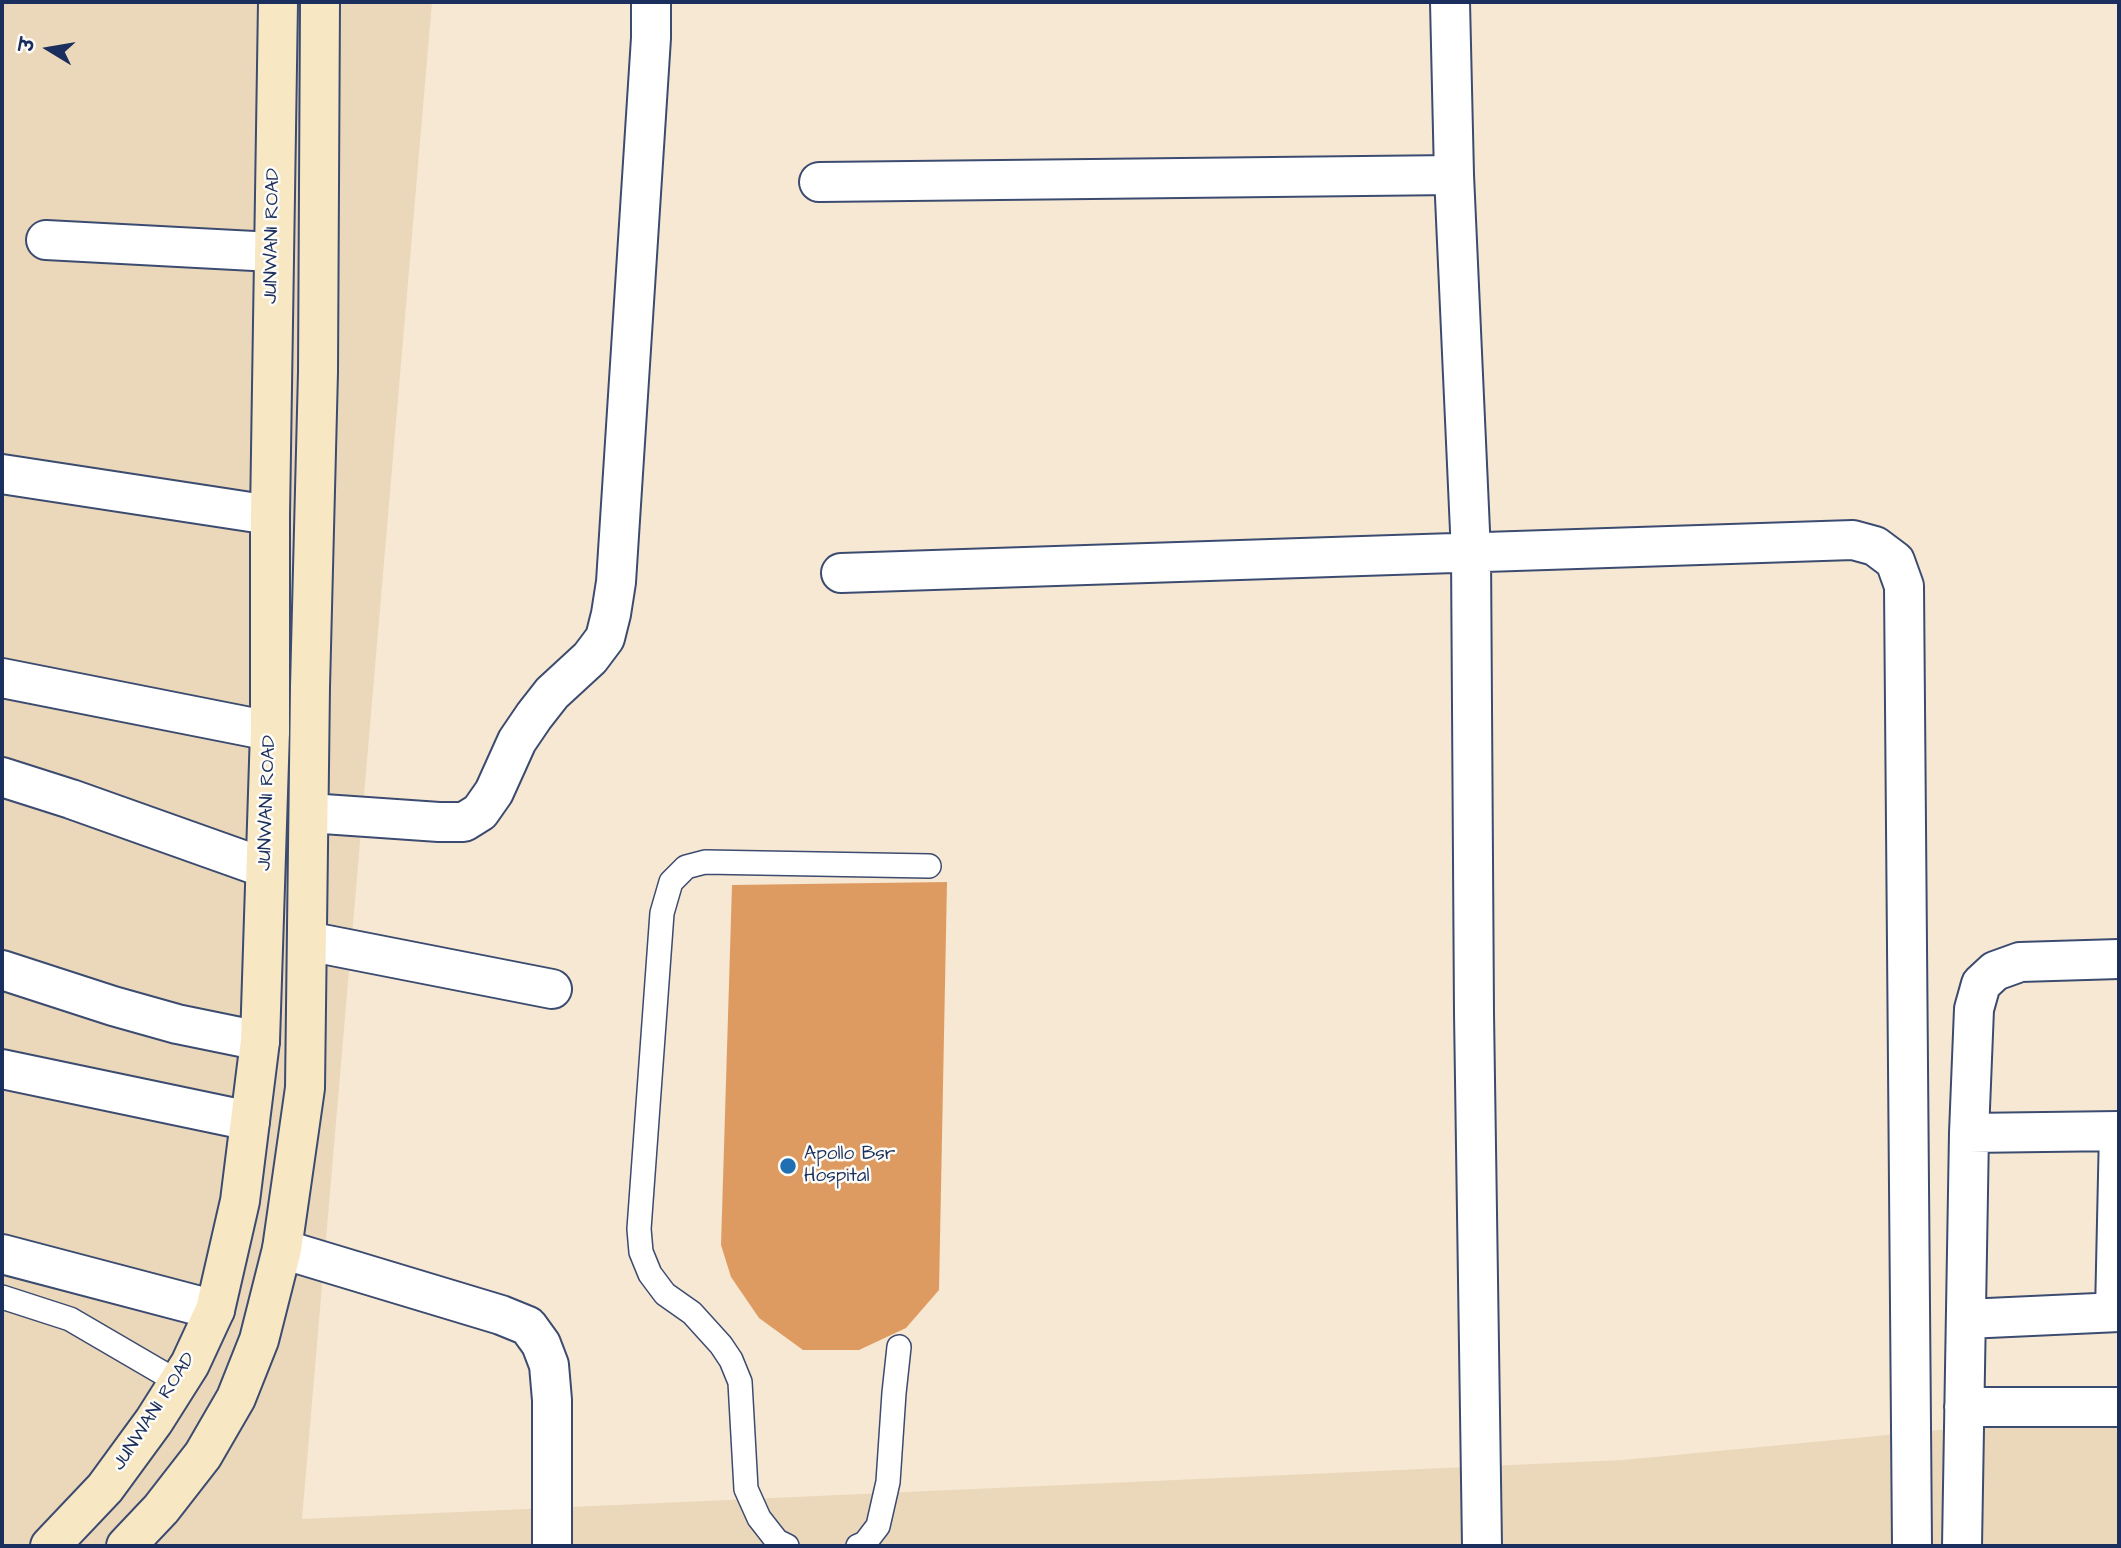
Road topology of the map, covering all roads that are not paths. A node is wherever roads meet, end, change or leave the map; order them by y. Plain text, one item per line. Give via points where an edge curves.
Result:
1 (278, 2) edge
2 (320, 2) edge
3 (651, 2) edge
4 (1450, 2) edge
5 (1454, 175) junction
6 (819, 182) dead end
7 (46, 240) dead end
8 (273, 252) junction
9 (2, 474) edge
10 (270, 515) junction
11 (1471, 553) junction
12 (841, 573) dead end
13 (2, 678) edge
14 (270, 731) junction
15 (2, 777) edge
16 (309, 813) junction
17 (929, 866) dead end
18 (265, 868) junction
19 (307, 941) junction
20 (2119, 960) edge
21 (2, 970) edge
22 (551, 989) dead end
23 (260, 1041) junction
24 (2, 1069) edge
25 (250, 1121) junction
26 (2119, 1131) edge
27 (1969, 1133) junction
28 (282, 1249) junction
29 (2, 1254) edge
30 (2, 1297) edge
31 (215, 1310) junction
32 (2117, 1312) edge
33 (1966, 1319) junction
34 (900, 1348) dead end
35 (178, 1382) junction
36 (1964, 1407) junction
37 (2119, 1407) edge
38 (50, 1546) edge
39 (126, 1546) edge
40 (552, 1546) edge
41 (787, 1546) edge
42 (858, 1546) edge
43 (1482, 1546) edge
44 (1912, 1546) edge
45 (1962, 1546) edge

1 - 8 main road, JUNWANI ROAD
2 - 16 main road, JUNWANI ROAD
3 - 16 street via 616,582 605,638 534,716 494,792 480,812 464,822
4 - 5 street
5 - 6 street
5 - 11 street
7 - 8 street
8 - 10 main road, JUNWANI ROAD
9 - 10 street
10 - 14 main road, JUNWANI ROAD
11 - 12 street
11 - 43 street
11 - 44 street via 1853,540 1875,546 1895,561 1904,586
13 - 14 street
14 - 18 main road, JUNWANI ROAD
15 - 18 street
16 - 19 main road, JUNWANI ROAD
17 - 41 lane via 705,862 686,867 671,882 662,913 641,1252 665,1294 692,1314 731,1360 740,1382 746,1489 759,1518
18 - 23 main road, JUNWANI ROAD
19 - 22 street
19 - 28 main road, JUNWANI ROAD via 305,1088
20 - 27 street via 2020,962 1995,971 1981,985 1974,1009
21 - 23 street via 177,1024
23 - 25 main road, JUNWANI ROAD
24 - 25 street
25 - 31 main road, JUNWANI ROAD via 240,1201
26 - 27 street
26 - 32 street
27 - 33 street
28 - 39 main road, JUNWANI ROAD via 259,1340 236,1398 203,1455
28 - 40 street via 528,1326 549,1365
29 - 31 street
30 - 35 lane via 70,1319
31 - 35 main road, JUNWANI ROAD
32 - 33 street
33 - 36 street
34 - 42 lane via 888,1482 878,1526
35 - 38 main road, JUNWANI ROAD via 104,1488
36 - 37 street
36 - 45 street

